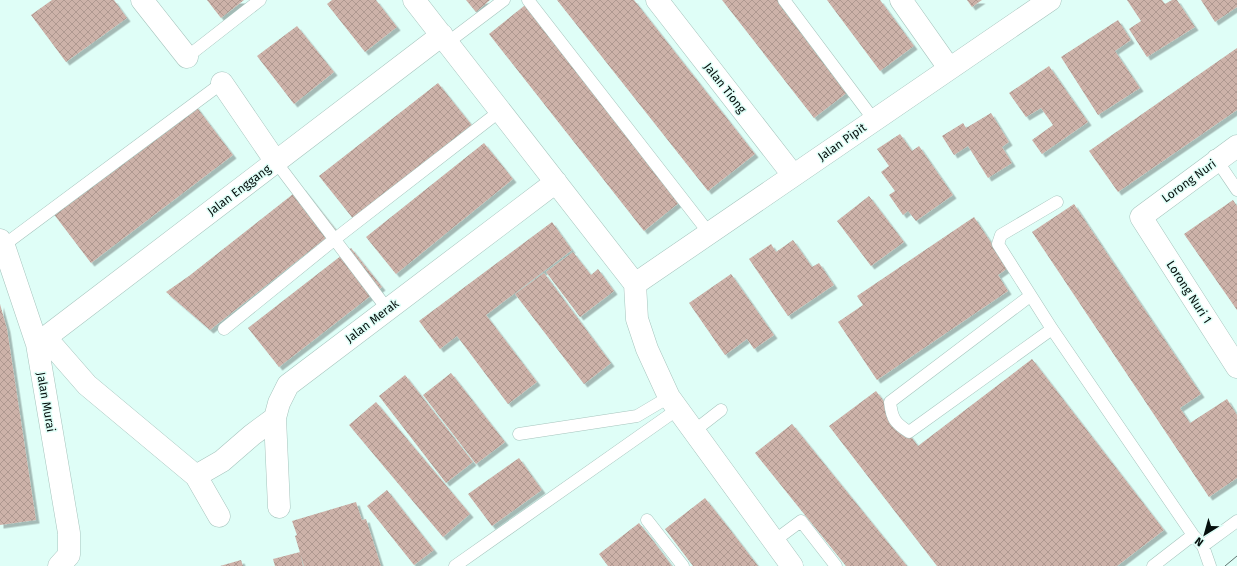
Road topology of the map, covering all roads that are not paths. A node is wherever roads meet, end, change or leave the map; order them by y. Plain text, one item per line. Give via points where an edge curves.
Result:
1 (142, 0) edge
2 (260, 0) edge
3 (414, 0) edge
4 (504, 0) edge
5 (528, 0) edge
6 (656, 0) edge
7 (784, 0) edge
8 (901, 0) edge
9 (1040, 3) edge
10 (445, 39) junction
11 (187, 57) joint
12 (949, 68) junction
13 (222, 82) joint
14 (500, 111) junction
15 (874, 120) junction
16 (1237, 146) edge
17 (1215, 158) junction
18 (276, 162) junction
19 (793, 175) junction
20 (556, 182) junction
21 (1237, 190) edge
22 (1057, 202) dead end
23 (1140, 217) joint
24 (709, 233) junction
25 (335, 239) junction
26 (1, 245) edge
27 (635, 284) junction
28 (1030, 296) junction
29 (388, 310) junction
30 (224, 329) dead end
31 (1052, 329) junction
32 (41, 341) junction
33 (1237, 366) edge
34 (673, 403) junction
35 (722, 410) dead end
36 (275, 418) junction
37 (694, 431) junction
38 (519, 434) dead end
39 (196, 476) junction
40 (279, 507) dead end
41 (219, 516) dead end
42 (647, 520) dead end
43 (1237, 521) edge
44 (1193, 535) junction
45 (774, 541) junction
46 (1203, 546) junction
47 (58, 566) edge
48 (455, 566) edge
49 (683, 566) edge
50 (792, 566) edge
51 (836, 566) edge
52 (1152, 566) edge
53 (1210, 566) edge

1 - 11 street
2 - 11 lane
3 - 10 street
4 - 10 lane
5 - 24 lane
6 - 19 street, Jalan Tiong
7 - 15 lane
8 - 12 street
9 - 12 street, Jalan Pipit
10 - 14 street
10 - 18 street, Jalan Enggang
12 - 15 street, Jalan Pipit
13 - 18 street
13 - 26 lane
14 - 20 street
14 - 25 lane
15 - 19 street, Jalan Pipit
16 - 17 street, Lorong Nuri
17 - 21 lane
17 - 23 street, Lorong Nuri
18 - 25 lane
18 - 32 street, Jalan Enggang
19 - 24 street, Jalan Pipit
20 - 27 street
20 - 29 street, Jalan Merak
22 - 28 lane via 1001,235 998,244
23 - 33 street, Lorong Nuri 1
24 - 27 street, Jalan Pipit
25 - 29 lane
25 - 30 lane
26 - 32 street, Jalan Murai
27 - 34 street via 637,319 647,349
28 - 31 lane
28 - 31 lane via 890,402 892,416 899,426 909,432
29 - 36 street, Jalan Merak via 288,385
31 - 44 lane
32 - 39 street via 87,384
32 - 47 street, Jalan Murai via 69,533 69,555
34 - 37 street
34 - 38 lane via 637,416
34 - 48 lane
35 - 37 lane
36 - 39 street via 222,461
36 - 40 street, Jalan Merak
37 - 45 street
39 - 41 street
42 - 49 lane
43 - 46 lane
44 - 46 lane
44 - 52 lane
45 - 50 street
45 - 51 lane via 802,521
46 - 53 lane

